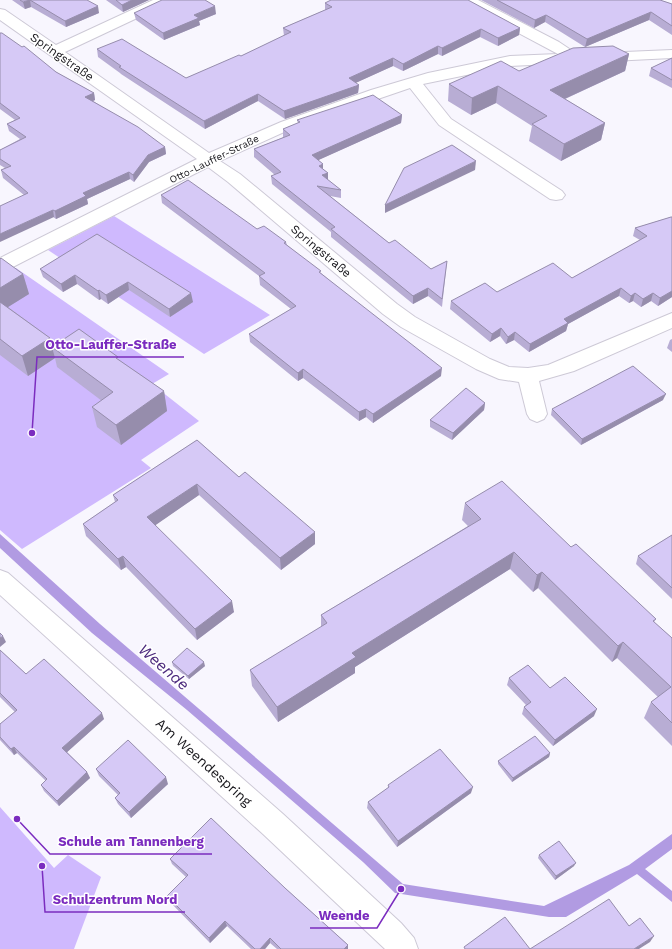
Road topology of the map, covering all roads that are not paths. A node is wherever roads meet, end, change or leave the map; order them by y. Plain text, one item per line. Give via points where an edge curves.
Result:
1 (164, 0) edge
2 (467, 0) edge
3 (0, 13) edge
4 (54, 52) junction
5 (672, 54) edge
6 (574, 58) junction
7 (414, 82) junction
8 (208, 160) junction
9 (556, 195) dead end
10 (0, 266) edge
11 (672, 320) edge
12 (528, 376) junction
13 (537, 414) dead end
14 (0, 580) edge
15 (403, 949) edge

1 - 4 street
2 - 6 street
3 - 4 street, Springstraße
4 - 8 street, Springstraße
5 - 6 street, Otto-Lauffer-Straße
6 - 7 street, Otto-Lauffer-Straße via 510,61
7 - 8 street, Otto-Lauffer-Straße via 300,120
7 - 9 street via 444,122
8 - 10 street, Otto-Lauffer-Straße
8 - 12 street, Springstraße via 234,178 390,310 483,364 506,374
11 - 12 street, Springstraße via 567,366
12 - 13 street
14 - 15 street, Am Weendespring via 279,829 391,933

